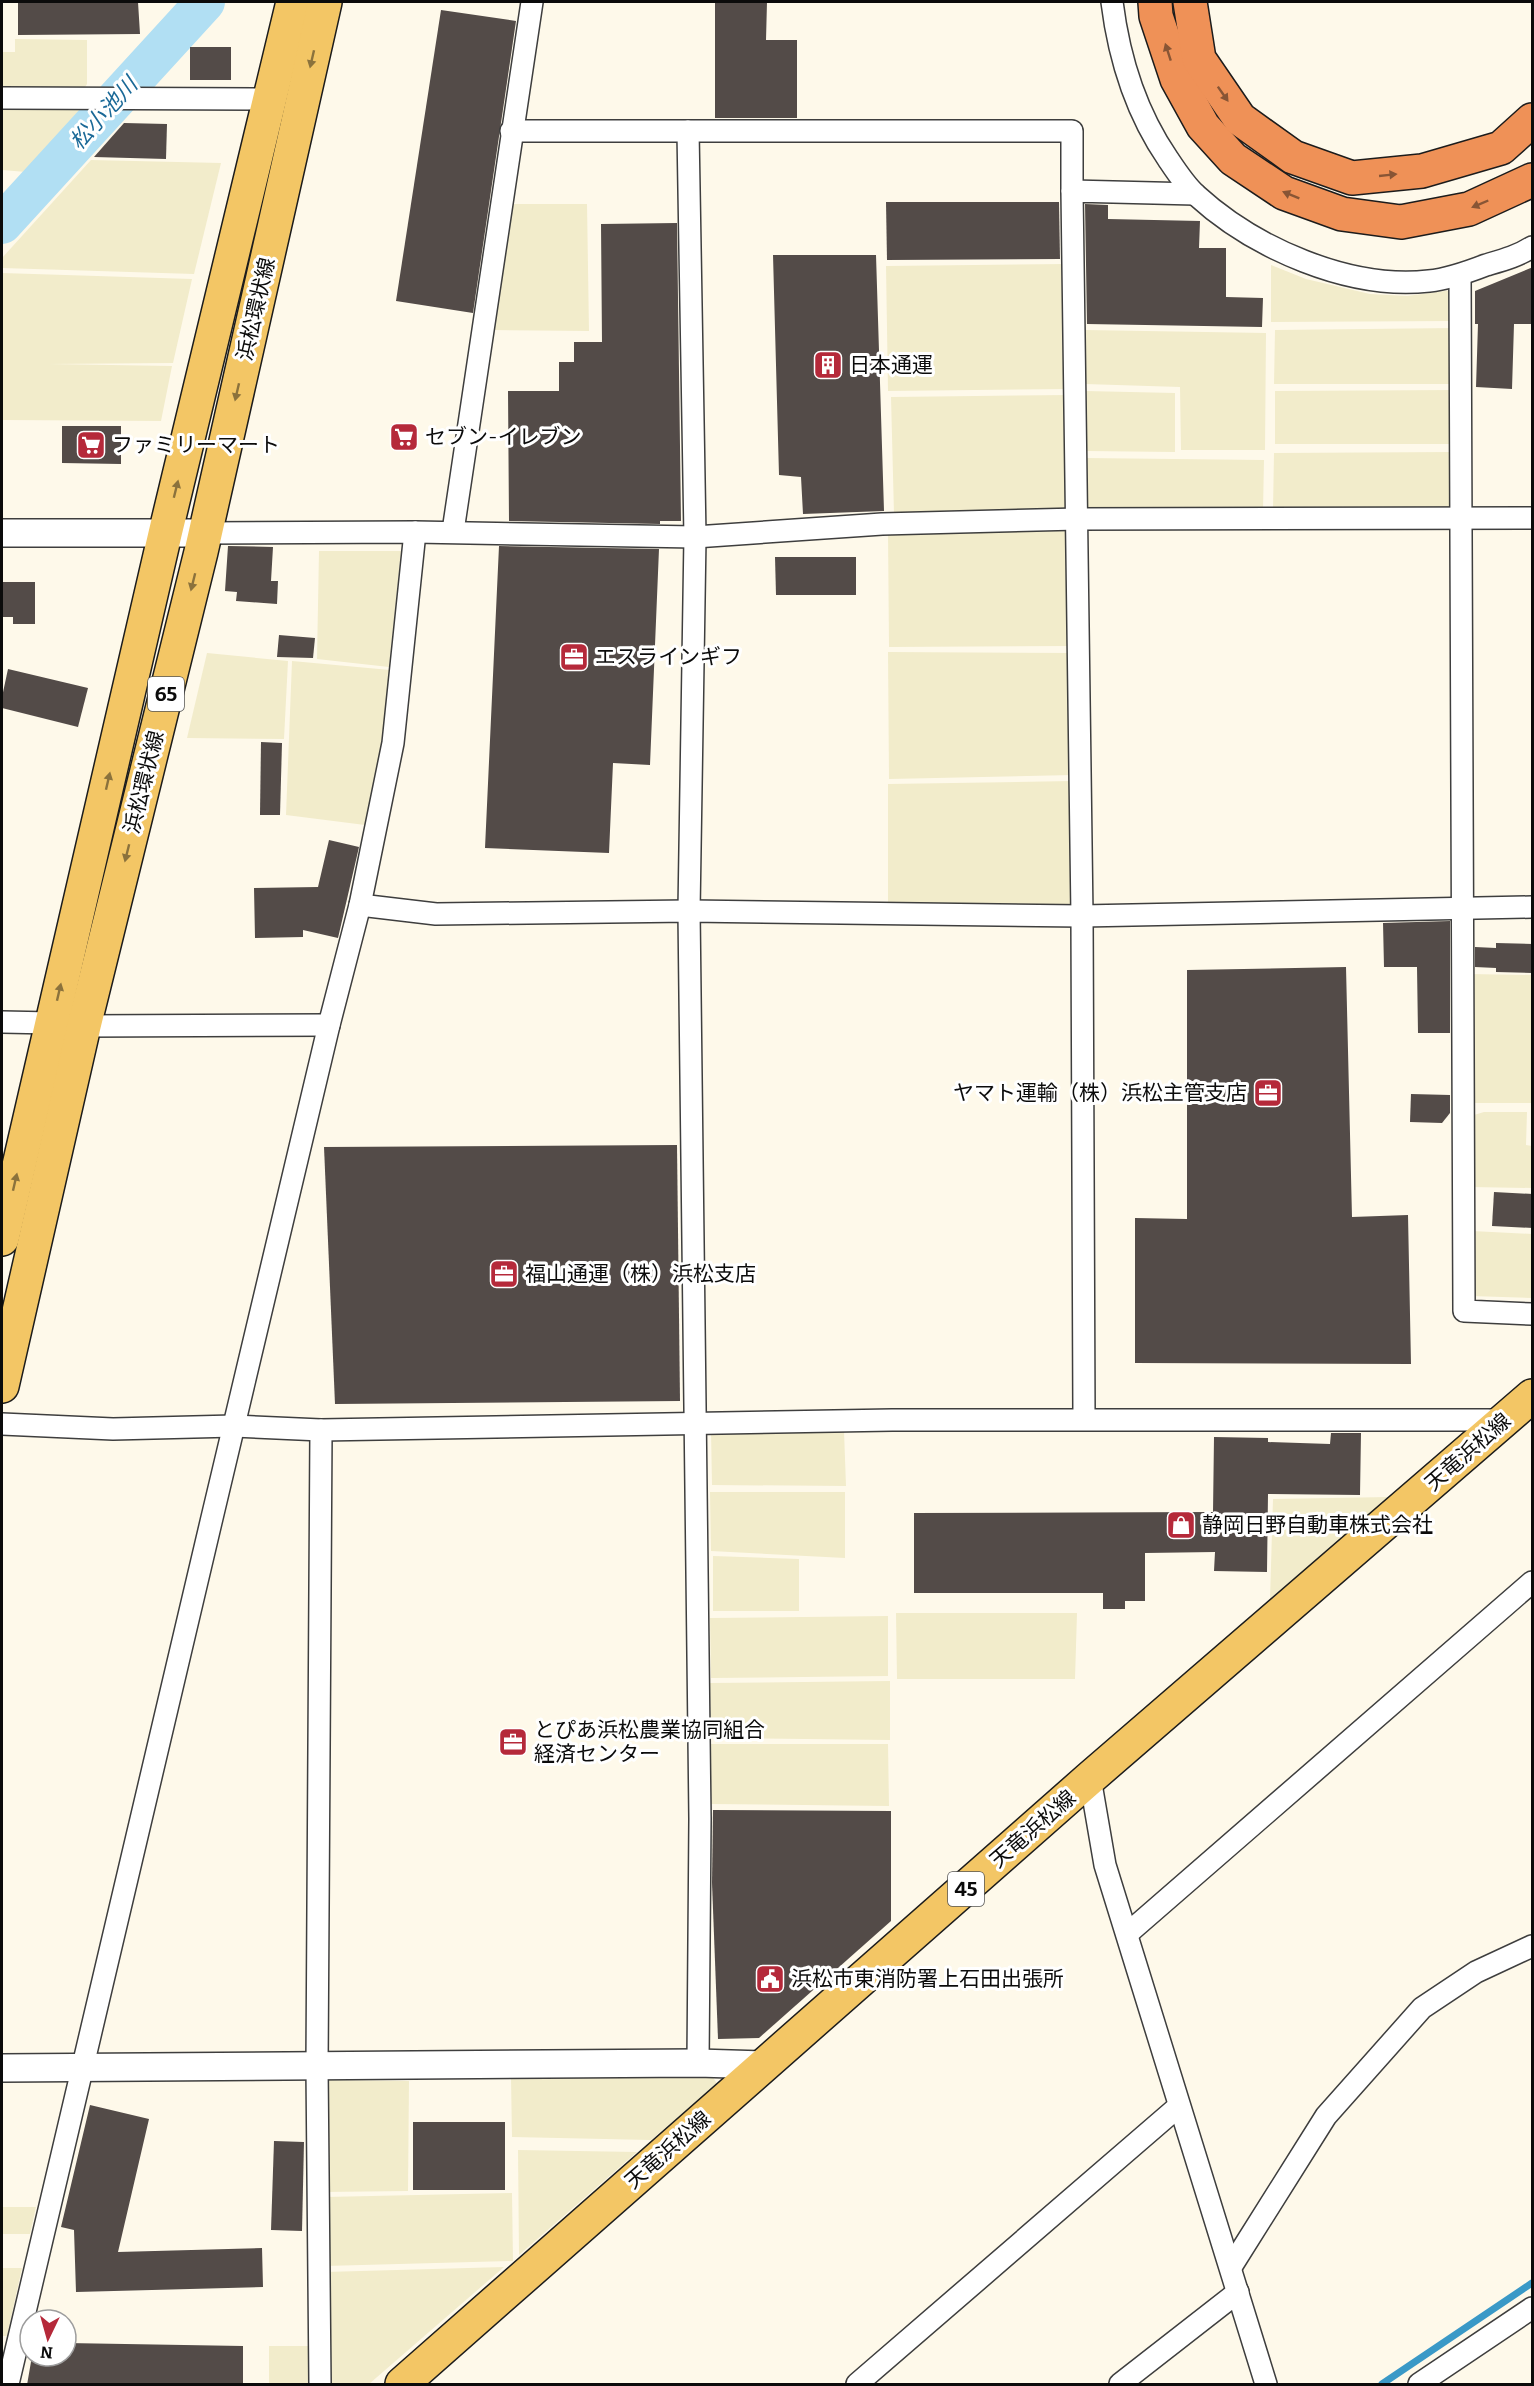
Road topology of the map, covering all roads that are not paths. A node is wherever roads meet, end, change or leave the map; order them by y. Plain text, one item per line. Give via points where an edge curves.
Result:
1 (293, 2) edge
2 (325, 2) edge
3 (532, 2) edge
4 (1112, 2) edge
5 (1155, 2) edge
6 (1190, 2) edge
7 (2, 98) edge
8 (271, 99) junction
9 (1533, 120) edge
10 (688, 130) junction
11 (511, 131) junction
12 (1533, 180) edge
13 (1072, 191) junction
14 (1195, 194) junction
15 (1533, 247) edge
16 (1460, 275) junction
17 (1462, 518) junction
18 (1533, 518) edge
19 (1078, 519) junction
20 (453, 531) junction
21 (416, 532) junction
22 (2, 533) edge
23 (165, 534) junction
24 (205, 534) junction
25 (695, 537) junction
26 (360, 905) junction
27 (1533, 907) edge
28 (1461, 909) junction
29 (690, 911) junction
30 (1082, 916) junction
31 (2, 1022) edge
32 (52, 1023) junction
33 (329, 1025) junction
34 (84, 1026) junction
35 (2, 1239) edge
36 (1533, 1314) edge
37 (2, 1386) edge
38 (1533, 1396) edge
39 (1084, 1419) junction
40 (1505, 1420) junction
41 (695, 1423) junction
42 (2, 1424) edge
43 (234, 1426) junction
44 (321, 1430) junction
45 (1533, 1582) edge
46 (1090, 1778) junction
47 (1127, 1935) junction
48 (1533, 1946) edge
49 (698, 2063) junction
50 (766, 2065) junction
51 (81, 2067) junction
52 (317, 2067) junction
53 (2, 2068) edge
54 (1179, 2106) junction
55 (1231, 2267) junction
56 (1238, 2292) junction
57 (1533, 2308) edge
58 (8, 2385) edge
59 (320, 2385) edge
60 (402, 2385) edge
61 (856, 2385) edge
62 (1120, 2385) edge
63 (1266, 2385) edge
64 (1419, 2385) edge

1 - 8 main road, 浜松環状線 / 65
2 -> 24 main road, 浜松環状線 / 65
3 - 11 street
4 - 14 street via 1115,27 1140,113
12 -> 5 highway via 1469,209 1401,222 1342,214 1284,193 1233,159 1203,126 1177,79
6 -> 9 highway via 1198,59 1240,119 1293,157 1352,178 1422,171 1501,148
7 - 8 street
23 -> 8 main road, 浜松環状線 / 65
10 - 11 street
10 - 13 street via 1072,131
10 - 25 street
11 - 20 street
13 - 14 street
13 - 19 street
14 - 16 street via 1238,227 1304,262 1348,275 1394,281 1429,281
15 - 16 street
16 - 17 street
17 - 18 street
17 - 19 street
17 - 28 street
19 - 25 street via 882,524
19 - 30 street
20 - 21 street
20 - 25 street
21 - 24 street
21 - 26 street via 393,743
22 - 23 street
23 - 24 street
32 -> 23 main road, 浜松環状線 / 65
24 -> 34 main road, 浜松環状線 / 65
25 - 29 street
26 - 29 street via 436,914
26 - 33 street
27 - 28 street
28 - 30 street
28 - 36 street via 1464,1311
29 - 30 street
29 - 41 street
30 - 39 street
31 - 32 street
35 -> 32 main road, 浜松環状線 / 65
33 - 34 street
33 - 43 street
34 - 37 main road, 浜松環状線 / 65
38 - 40 main road, 天竜浜松線 / 45
39 - 40 street
39 - 41 street
40 - 46 main road, 天竜浜松線 / 45
41 - 44 street
41 - 49 street via 700,1819
42 - 43 street via 113,1430
43 - 44 street
43 - 51 street
44 - 52 street
45 - 47 street
46 - 47 street via 1105,1865
46 - 50 main road, 天竜浜松線 / 45
47 - 54 street
48 - 55 street via 1476,1972 1422,2008 1326,2116
49 - 50 street
49 - 52 street
50 - 60 main road, 天竜浜松線 / 45
51 - 52 street
51 - 53 street
51 - 58 street
52 - 59 street
54 - 55 street
54 - 61 street
55 - 56 street
56 - 62 street
56 - 63 street
57 - 64 street

